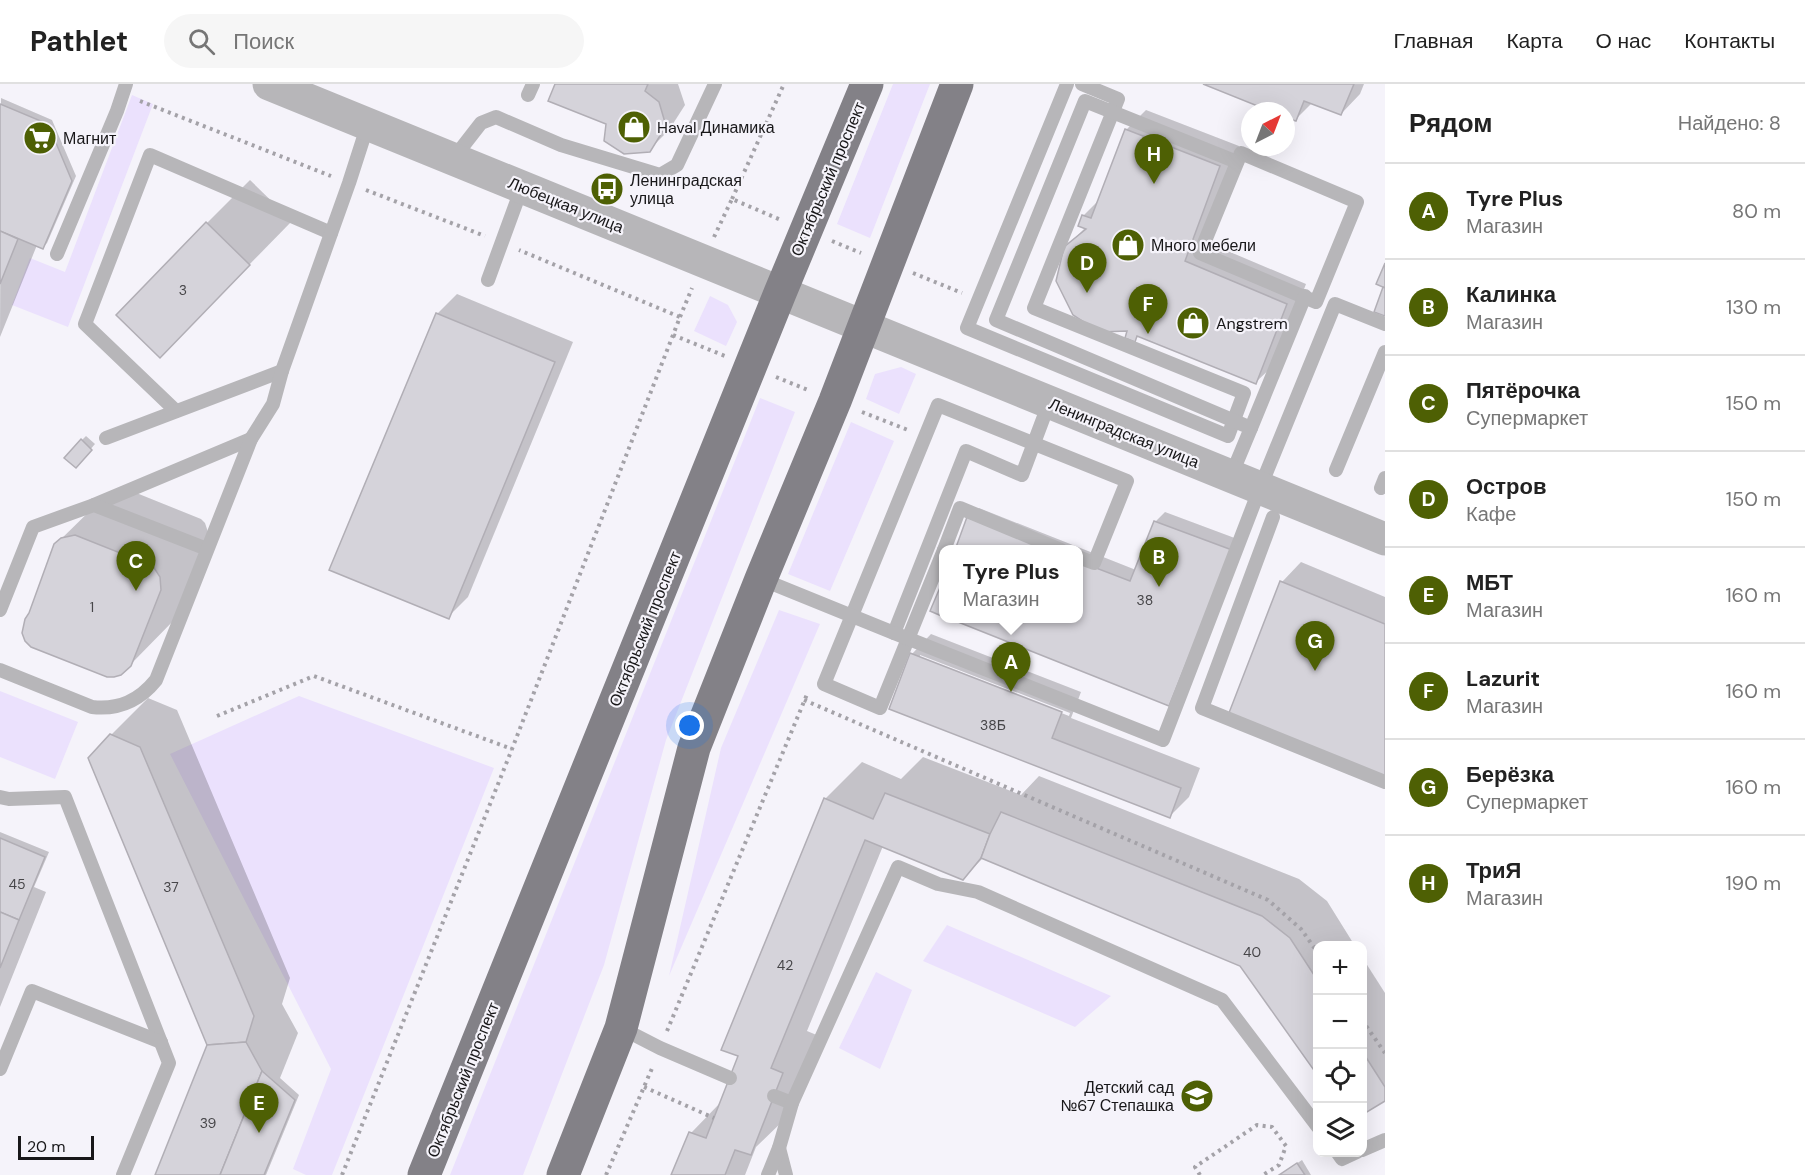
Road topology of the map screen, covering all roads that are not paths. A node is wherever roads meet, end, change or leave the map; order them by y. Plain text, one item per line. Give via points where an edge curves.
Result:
1 (269, 84) edge
2 (716, 84) edge
3 (867, 84) edge
4 (957, 84) edge
5 (1067, 84) edge
6 (1082, 84) edge
7 (125, 89) edge
8 (1113, 112) junction
9 (368, 124) junction
10 (453, 159) junction
11 (1237, 162) junction
12 (522, 187) junction
13 (331, 233) junction
14 (57, 254) dead end
15 (488, 280) dead end
16 (780, 293) junction
17 (1305, 296) junction
18 (1385, 324) edge
19 (863, 327) junction
20 (1385, 352) edge
21 (282, 371) junction
22 (1049, 403) junction
23 (176, 411) junction
24 (1234, 420) junction
25 (1251, 428) junction
26 (106, 438) dead end
27 (251, 439) junction
28 (1033, 443) junction
29 (1336, 470) dead end
30 (1254, 494) junction
31 (94, 505) junction
32 (1385, 539) edge
33 (946, 545) edge
34 (1051, 545) edge
35 (207, 549) junction
36 (1083, 558) edge
37 (939, 562) edge
38 (761, 579) junction
39 (0, 610) edge
40 (851, 616) junction
41 (894, 633) junction
42 (908, 638) junction
43 (0, 670) edge
44 (1385, 782) edge
45 (0, 797) edge
46 (621, 1028) junction
47 (161, 1042) junction
48 (0, 1069) edge
49 (730, 1078) dead end
50 (774, 1096) dead end
51 (792, 1103) junction
52 (1313, 1122) edge
53 (1385, 1140) edge
54 (779, 1148) junction
55 (1367, 1148) edge
56 (123, 1175) edge
57 (424, 1175) edge
58 (563, 1175) edge
59 (768, 1175) edge
60 (786, 1175) edge

1 - 9 street, Любецкая улица
2 - 10 lane via 677,165 660,175 561,145 496,117 481,123
3 - 16 main road, Октябрьский проспект
4 - 19 main road
5 - 24 lane via 967,328 1228,436
6 - 8 lane via 1118,99
7 - 14 lane
8 - 11 lane
8 - 24 lane via 1034,308 1244,393
8 - 24 lane via 1085,101 996,320
9 - 10 street, Любецкая улица
9 - 13 lane
10 - 12 street, Любецкая улица
11 - 17 lane via 1200,253
11 - 17 lane via 1241,153 1357,202 1316,302
12 - 15 lane
12 - 16 street, Любецкая улица
13 - 21 lane
13 - 23 lane via 150,155 85,324
16 - 19 street, Любецкая улица
16 - 57 main road, Октябрьский проспект
17 - 25 lane
18 - 30 lane via 1335,304
19 - 22 street, Ленинградская улица
19 - 38 main road
20 - 29 lane
21 - 23 lane
21 - 27 lane via 273,404
22 - 28 lane
22 - 30 street, Ленинградская улица
23 - 26 lane
24 - 25 lane
25 - 30 lane
27 - 31 lane
27 - 35 lane
28 - 36 lane via 1127,481 1094,563
28 - 40 lane via 938,405
28 - 41 lane via 1022,475 966,451
30 - 32 street, Ленинградская улица
30 - 42 lane via 1163,740
30 - 44 lane via 1202,708
31 - 35 lane
31 - 39 lane via 33,527
33 - 34 lane via 960,508
35 - 43 lane via 156,680 139,697 117,707 92,707
37 - 42 lane
38 - 40 lane
38 - 46 main road via 694,748
40 - 41 lane
40 - 42 lane via 824,684 880,708
41 - 42 lane
45 - 47 lane via 65,797
46 - 49 lane
46 - 58 main road
47 - 48 lane via 32,991
47 - 56 lane via 169,1063
50 - 51 lane
51 - 52 lane via 898,867 938,884 978,892 1222,1000
51 - 54 lane
53 - 55 lane
54 - 59 lane
54 - 60 lane

